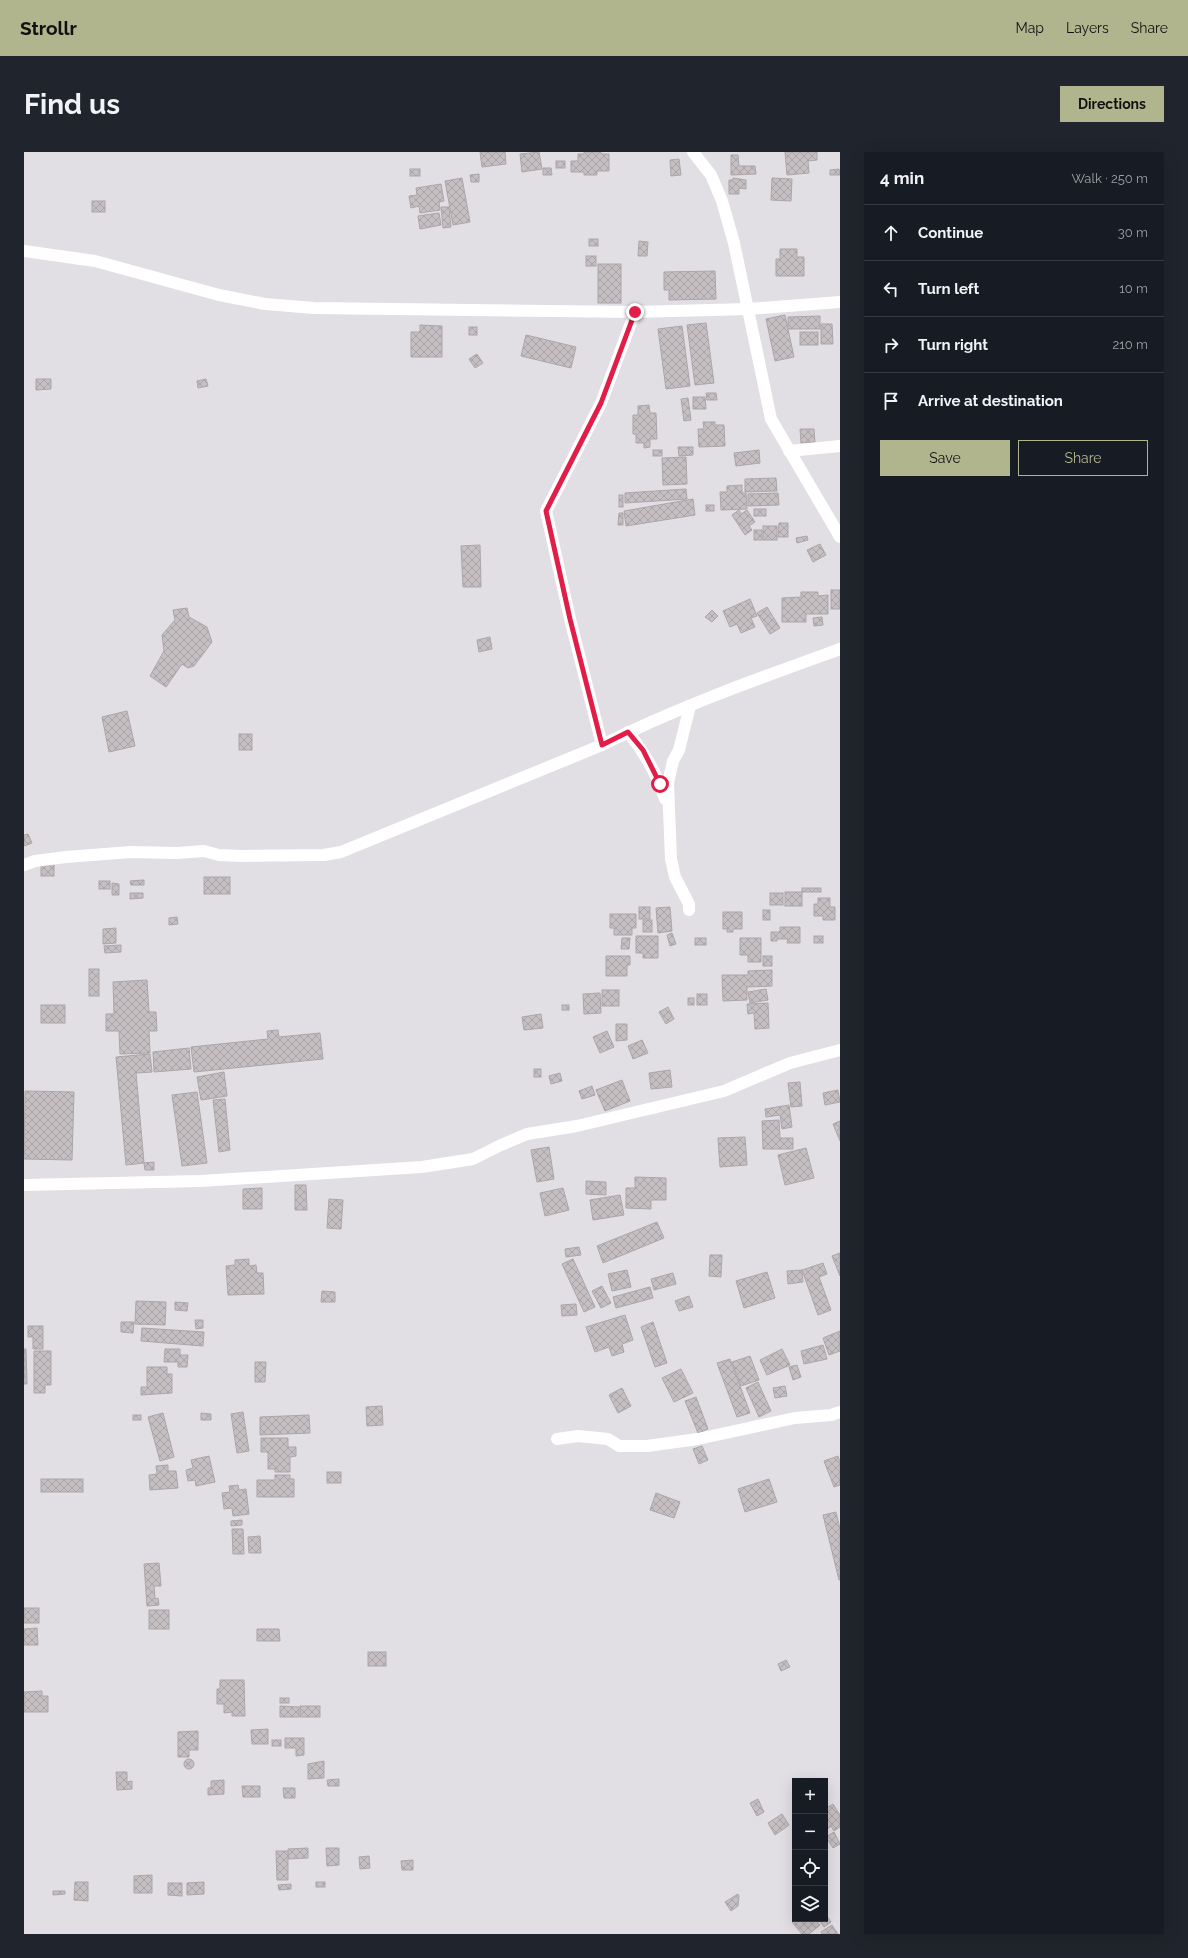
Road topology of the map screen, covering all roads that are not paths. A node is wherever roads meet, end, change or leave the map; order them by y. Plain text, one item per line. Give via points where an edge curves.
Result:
1 (693, 152) edge
2 (24, 251) edge
3 (840, 302) edge
4 (748, 309) junction
5 (635, 312) junction
6 (840, 446) edge
7 (789, 451) junction
8 (840, 537) edge
9 (840, 649) edge
10 (690, 706) junction
11 (628, 732) junction
12 (602, 745) junction
13 (670, 817) junction
14 (24, 865) edge
15 (689, 910) dead end
16 (840, 1050) edge
17 (24, 1185) edge
18 (840, 1412) edge
19 (557, 1439) dead end

1 - 4 street via 711,175 722,201
2 - 5 street via 95,260 219,295 265,304 314,308
3 - 4 street
4 - 5 street
4 - 7 street via 771,419
5 - 12 street via 601,403 546,511
6 - 7 street
7 - 8 street
9 - 10 street
10 - 11 street
10 - 13 street via 668,783
11 - 12 street
11 - 13 street via 643,750 660,784
12 - 14 street via 341,852 324,855 243,856 219,855 204,851 131,852 66,857
13 - 15 street via 670,859 675,877 689,904
16 - 17 street via 790,1063 724,1091 577,1126 527,1134 473,1159 422,1167 201,1181
18 - 19 street via 795,1418 698,1439 646,1446 619,1446 608,1439 578,1436

